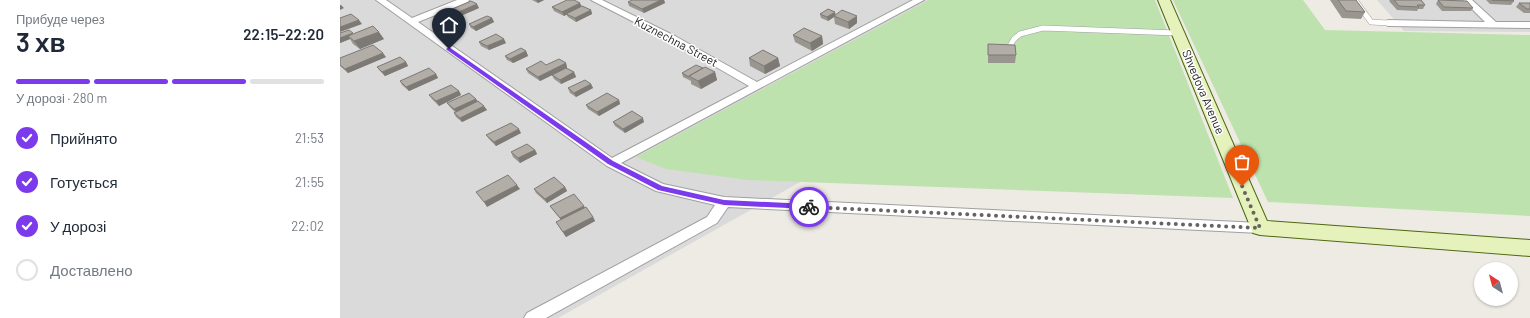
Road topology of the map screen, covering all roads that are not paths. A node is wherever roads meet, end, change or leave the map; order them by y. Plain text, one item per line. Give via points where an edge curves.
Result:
1 (380, 0) edge
2 (465, 0) edge
3 (595, 0) edge
4 (920, 0) edge
5 (1164, 0) edge
6 (1355, 0) edge
7 (1467, 0) edge
8 (411, 22) junction
9 (1388, 23) joint
10 (1493, 24) junction
11 (1530, 25) edge
12 (1178, 33) junction
13 (1008, 49) edge
14 (757, 86) junction
15 (611, 163) junction
16 (724, 202) junction
17 (1260, 228) junction
18 (1530, 248) edge
19 (532, 318) edge

1 - 8 street
2 - 8 street
3 - 14 street, Kuznechna Street via 672,38
4 - 14 street
5 - 12 street, Shvedova Avenue
6 - 9 lane via 1371,22
7 - 10 street
8 - 15 street
9 - 10 street
10 - 11 street
12 - 13 lane via 1042,28 1020,34
12 - 17 street, Shvedova Avenue
14 - 15 street
15 - 16 street via 660,188
16 - 17 street
16 - 19 street via 712,220
17 - 18 street

